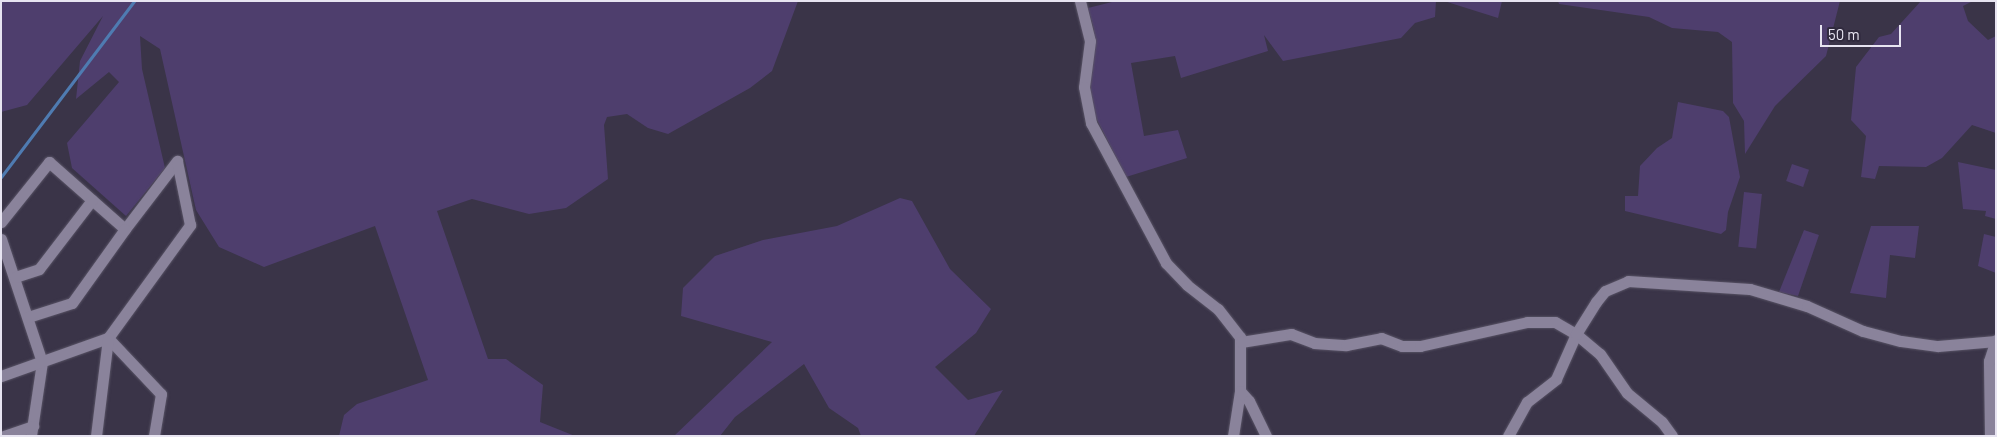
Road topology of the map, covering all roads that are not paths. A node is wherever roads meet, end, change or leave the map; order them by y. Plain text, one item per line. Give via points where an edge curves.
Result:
1 (1080, 1) edge
2 (92, 200) junction
3 (1, 222) edge
4 (125, 229) junction
5 (1, 239) edge
6 (15, 278) junction
7 (28, 317) junction
8 (1576, 334) junction
9 (108, 338) junction
10 (1996, 341) edge
11 (1241, 342) junction
12 (42, 362) junction
13 (1, 376) edge
14 (1240, 391) junction
15 (32, 431) edge
16 (4, 436) edge
17 (96, 436) edge
18 (154, 436) edge
19 (1233, 436) edge
20 (1266, 436) edge
21 (1508, 436) edge
22 (1672, 436) edge
23 (1990, 436) edge

1 - 11 street via 1090,41 1084,87 1091,123 1166,263 1218,310 1238,332
2 - 3 street via 49,162
2 - 4 street
2 - 6 street via 38,269
4 - 7 street via 72,303
4 - 9 street via 177,161 190,225
5 - 6 street
6 - 7 street
7 - 12 street
8 - 10 street via 1606,291 1615,285 1642,280 1750,289 1807,306 1863,331 1900,341 1938,346
8 - 11 street via 1544,320 1420,346 1402,346 1381,338 1346,345 1314,343 1291,334
8 - 21 street via 1556,379 1527,402
8 - 22 street via 1600,354 1627,393 1662,422
9 - 12 street
9 - 17 street
9 - 18 street via 161,394
10 - 23 street via 1989,362
11 - 14 street
12 - 13 street
12 - 15 street
14 - 19 street
14 - 20 street via 1249,401
15 - 16 street

